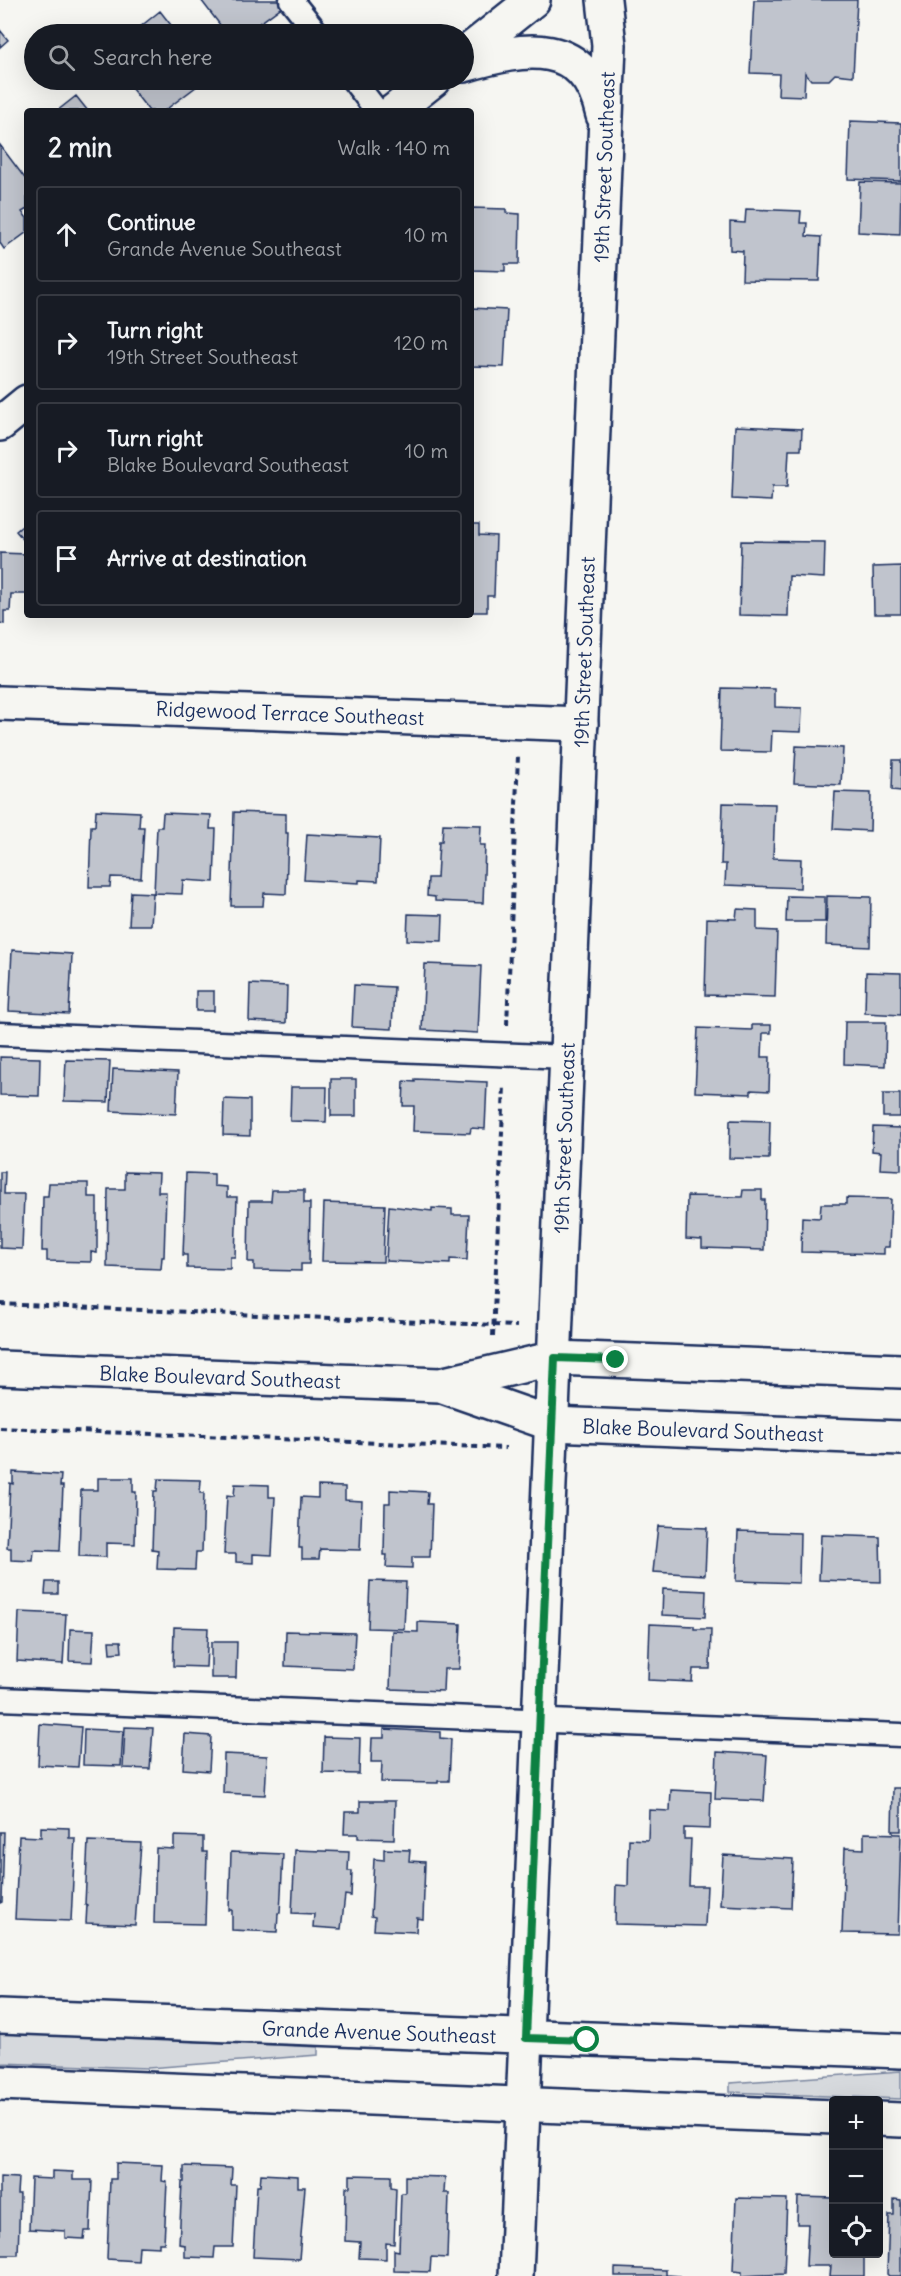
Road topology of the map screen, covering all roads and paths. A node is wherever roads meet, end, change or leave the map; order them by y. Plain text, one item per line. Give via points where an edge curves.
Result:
1 (291, 0) edge
2 (533, 0) edge
3 (604, 0) edge
4 (310, 24) edge
5 (474, 47) edge
6 (474, 62) edge
7 (361, 90) edge
8 (420, 90) edge
9 (375, 108) edge
10 (398, 108) edge
11 (606, 125) junction
12 (24, 404) edge
13 (0, 423) edge
14 (0, 703) edge
15 (581, 724) junction
16 (0, 1034) edge
17 (567, 1057) junction
18 (0, 1304) edge
19 (517, 1326) dead end
20 (555, 1358) junction
21 (0, 1368) edge
22 (901, 1371) edge
23 (440, 1385) junction
24 (552, 1424) junction
25 (0, 1428) edge
26 (901, 1438) edge
27 (510, 1448) dead end
28 (0, 1699) edge
29 (539, 1720) junction
30 (901, 1735) edge
31 (0, 2016) edge
32 (526, 2038) junction
33 (901, 2051) edge
34 (0, 2083) edge
35 (523, 2104) junction
36 (829, 2117) edge
37 (883, 2119) edge
38 (901, 2120) edge
39 (516, 2276) edge

1 - 4 lane
2 - 5 street
3 - 11 street, 19th Street Southeast via 609,45
6 - 11 street via 522,52 559,55 573,62 587,78 600,102
7 - 9 lane
8 - 10 street
11 - 15 street, 19th Street Southeast
12 - 13 street
14 - 15 street, Ridgewood Terrace Southeast
15 - 17 street, 19th Street Southeast
16 - 17 lane
17 - 20 street, 19th Street Southeast
18 - 19 path
20 - 22 street, Blake Boulevard Southeast
20 - 23 street, Blake Boulevard Southeast
20 - 24 street, 19th Street Southeast
21 - 23 street, Blake Boulevard Southeast
23 - 24 street, Blake Boulevard Southeast
24 - 26 street, Blake Boulevard Southeast
24 - 29 street, 19th Street Southeast
25 - 27 path
28 - 29 lane
29 - 30 lane
29 - 32 street, 19th Street Southeast
31 - 32 street, Grande Avenue Southeast
32 - 33 street, Grande Avenue Southeast
32 - 35 street, 19th Street Southeast
34 - 35 street
35 - 36 street
35 - 39 street, 19th Street Southeast
37 - 38 street

